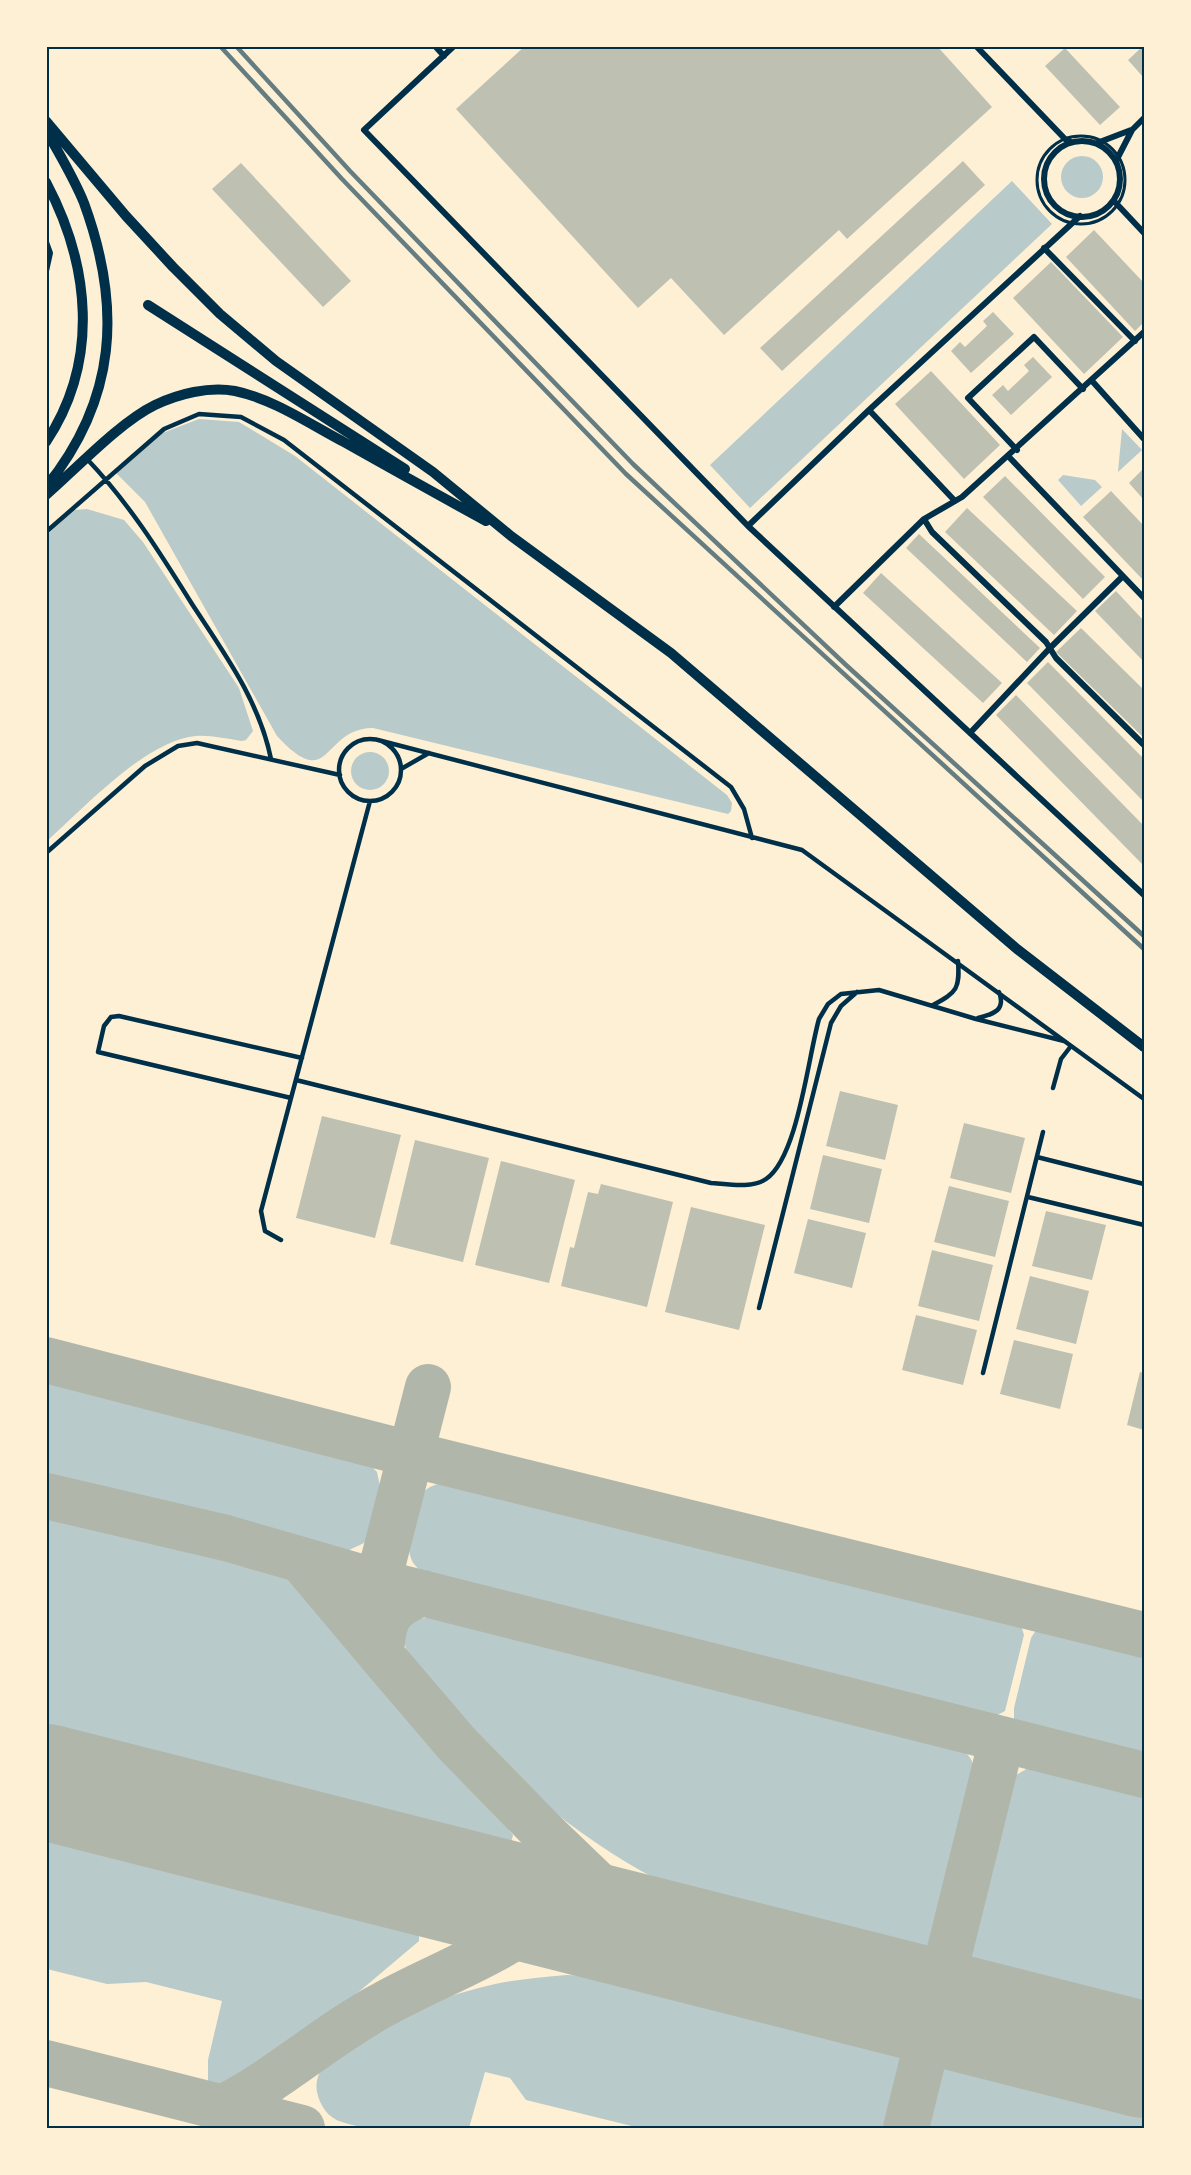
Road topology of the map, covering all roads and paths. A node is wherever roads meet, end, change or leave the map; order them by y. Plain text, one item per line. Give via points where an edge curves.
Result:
1 (435, 46) edge
2 (454, 46) edge
3 (976, 46) edge
4 (444, 56) junction
5 (1144, 118) edge
6 (46, 121) edge
7 (46, 130) edge
8 (1132, 130) junction
9 (1065, 139) junction
10 (1072, 142) junction
11 (1099, 142) junction
12 (1117, 158) junction
13 (46, 182) edge
14 (1116, 203) junction
15 (1080, 216) junction
16 (1071, 224) junction
17 (1144, 233) edge
18 (46, 242) edge
19 (1044, 248) junction
20 (46, 271) edge
21 (148, 306) dead end
22 (1144, 332) edge
23 (1135, 341) junction
24 (1093, 382) junction
25 (1083, 389) junction
26 (869, 410) junction
27 (1144, 439) edge
28 (46, 442) edge
29 (1017, 450) junction
30 (1009, 457) junction
31 (87, 459) junction
32 (107, 480) junction
33 (46, 488) edge
34 (46, 495) edge
35 (956, 501) junction
36 (924, 519) junction
37 (748, 526) junction
38 (46, 532) edge
39 (512, 536) junction
40 (1124, 576) junction
41 (1144, 598) edge
42 (834, 608) junction
43 (1049, 649) junction
44 (970, 733) junction
45 (378, 740) junction
46 (1144, 745) edge
47 (429, 753) junction
48 (271, 759) junction
49 (401, 769) junction
50 (340, 775) junction
51 (370, 801) junction
52 (753, 837) junction
53 (46, 853) edge
54 (1144, 895) edge
55 (958, 961) junction
56 (860, 990) junction
57 (999, 992) junction
58 (932, 1005) junction
59 (976, 1019) junction
60 (1064, 1041) junction
61 (1071, 1046) junction
62 (1144, 1047) edge
63 (302, 1058) junction
64 (296, 1080) junction
65 (1053, 1088) dead end
66 (291, 1098) junction
67 (1144, 1099) edge
68 (1043, 1132) dead end
69 (1037, 1157) junction
70 (1144, 1184) edge
71 (1028, 1197) junction
72 (1144, 1225) edge
73 (281, 1240) dead end
74 (759, 1308) dead end
75 (983, 1372) dead end

1 - 4 street
2 - 4 street
3 - 9 street
4 - 37 street via 364,130
5 - 8 street
6 - 39 street via 126,216 220,314 276,361 433,472
7 - 33 street via 83,202 100,254 108,297 107,341 100,384 86,427 69,459
8 - 11 street
8 - 12 street
9 - 10 street
9 - 11 path via 1086,136
9 - 16 path via 1047,152 1037,172 1037,183 1044,205
10 - 11 street
10 - 15 street via 1050,157 1044,178 1053,203 1070,215
11 - 12 street
11 - 12 path
12 - 14 street via 1120,177
12 - 14 path via 1124,167 1126,185
13 - 28 street via 70,232 81,274 84,313 82,352 74,388
14 - 15 street via 1094,215
14 - 16 path via 1105,218 1094,223
14 - 17 street
15 - 16 street
16 - 19 street
18 - 20 street via 50,254
19 - 23 street
19 - 26 street
21 - 39 street
22 - 23 street
23 - 24 street
24 - 25 street
24 - 27 street
25 - 29 street
25 - 29 street via 1034,338 968,398
26 - 35 street
26 - 37 street
29 - 30 street
30 - 35 street
30 - 40 street
31 - 32 lane
31 - 34 street
31 - 39 street via 153,406 178,395 233,390 262,399 305,421
32 - 38 lane
32 - 48 lane via 134,514 245,687 265,731
32 - 52 lane via 164,429 199,414 241,417 284,440 731,787 744,808
35 - 36 street
36 - 42 street
36 - 43 street via 932,532
37 - 42 street
39 - 62 street via 671,653 1017,949
40 - 41 street
40 - 43 street
42 - 44 street
43 - 44 street
43 - 46 street
44 - 54 street
45 - 47 lane
45 - 49 lane via 395,750
45 - 50 lane via 359,741 350,747 343,755
47 - 49 lane
47 - 52 lane
48 - 50 lane
48 - 53 lane via 196,743 178,746 145,766
49 - 51 lane via 396,788
50 - 51 lane via 350,793
51 - 63 lane
52 - 55 lane via 802,850
55 - 57 lane
55 - 58 lane via 957,989
56 - 58 lane via 879,990
56 - 64 lane via 841,994 819,1018 794,1132 783,1161 765,1180 746,1185 711,1183
56 - 74 lane via 841,1006 831,1023
57 - 59 lane via 1001,1006 994,1014
57 - 60 lane
58 - 59 lane
59 - 60 lane
60 - 61 lane
61 - 65 lane via 1061,1059
61 - 67 lane
63 - 64 lane
63 - 66 lane via 119,1016 111,1017 104,1026 99,1052
64 - 66 lane
66 - 73 lane via 261,1211 265,1231
68 - 69 lane
69 - 70 lane
69 - 71 lane
71 - 72 lane
71 - 75 lane

